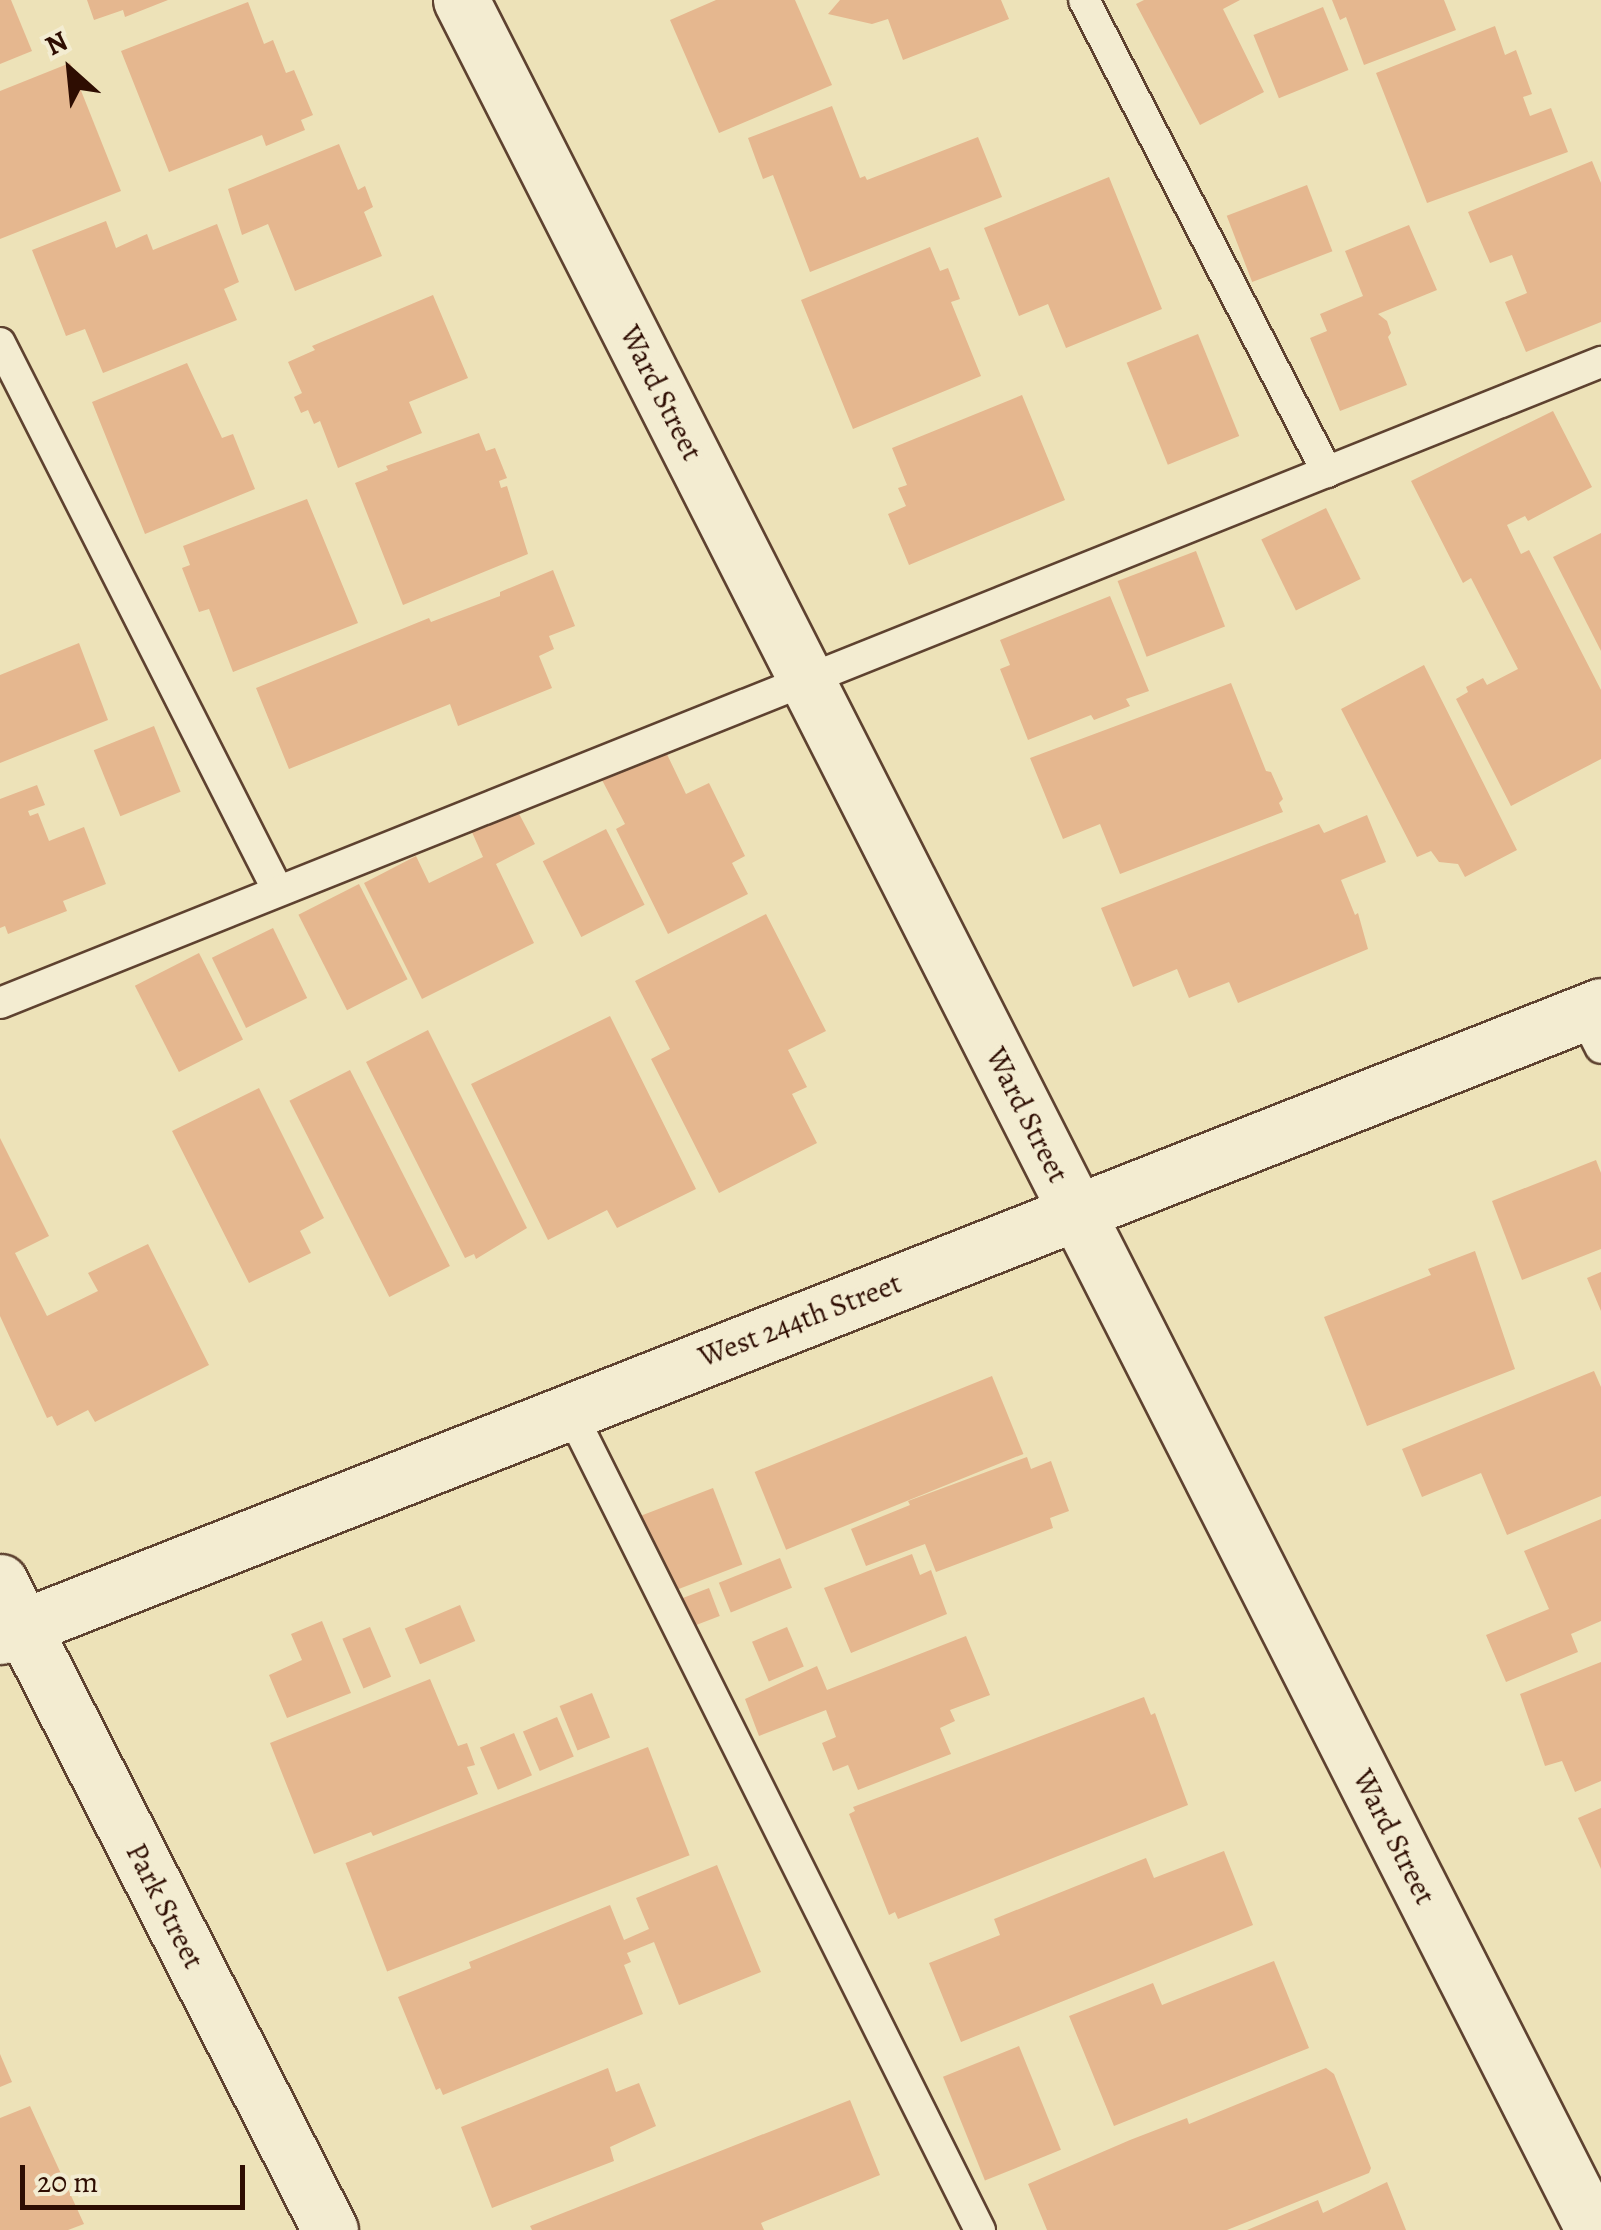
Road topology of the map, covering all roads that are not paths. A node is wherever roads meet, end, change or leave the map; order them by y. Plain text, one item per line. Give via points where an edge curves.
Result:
1 (461, 0) edge
2 (1084, 0) edge
3 (0, 343) edge
4 (1601, 362) edge
5 (1327, 472) junction
6 (806, 680) junction
7 (278, 892) junction
8 (0, 1003) edge
9 (1595, 1023) edge
10 (1076, 1212) junction
11 (570, 1411) junction
12 (8, 1615) edge
13 (330, 2230) edge
14 (980, 2230) edge
15 (1594, 2230) edge

1 - 6 street, Ward Street
2 - 5 lane
3 - 7 lane
4 - 5 lane
5 - 6 lane
6 - 7 lane
6 - 10 street, Ward Street
7 - 8 lane
9 - 10 street, West 244th Street
10 - 11 street, West 244th Street
10 - 15 street, Ward Street
11 - 12 street, West 244th Street
11 - 14 lane
12 - 13 street, Park Street

